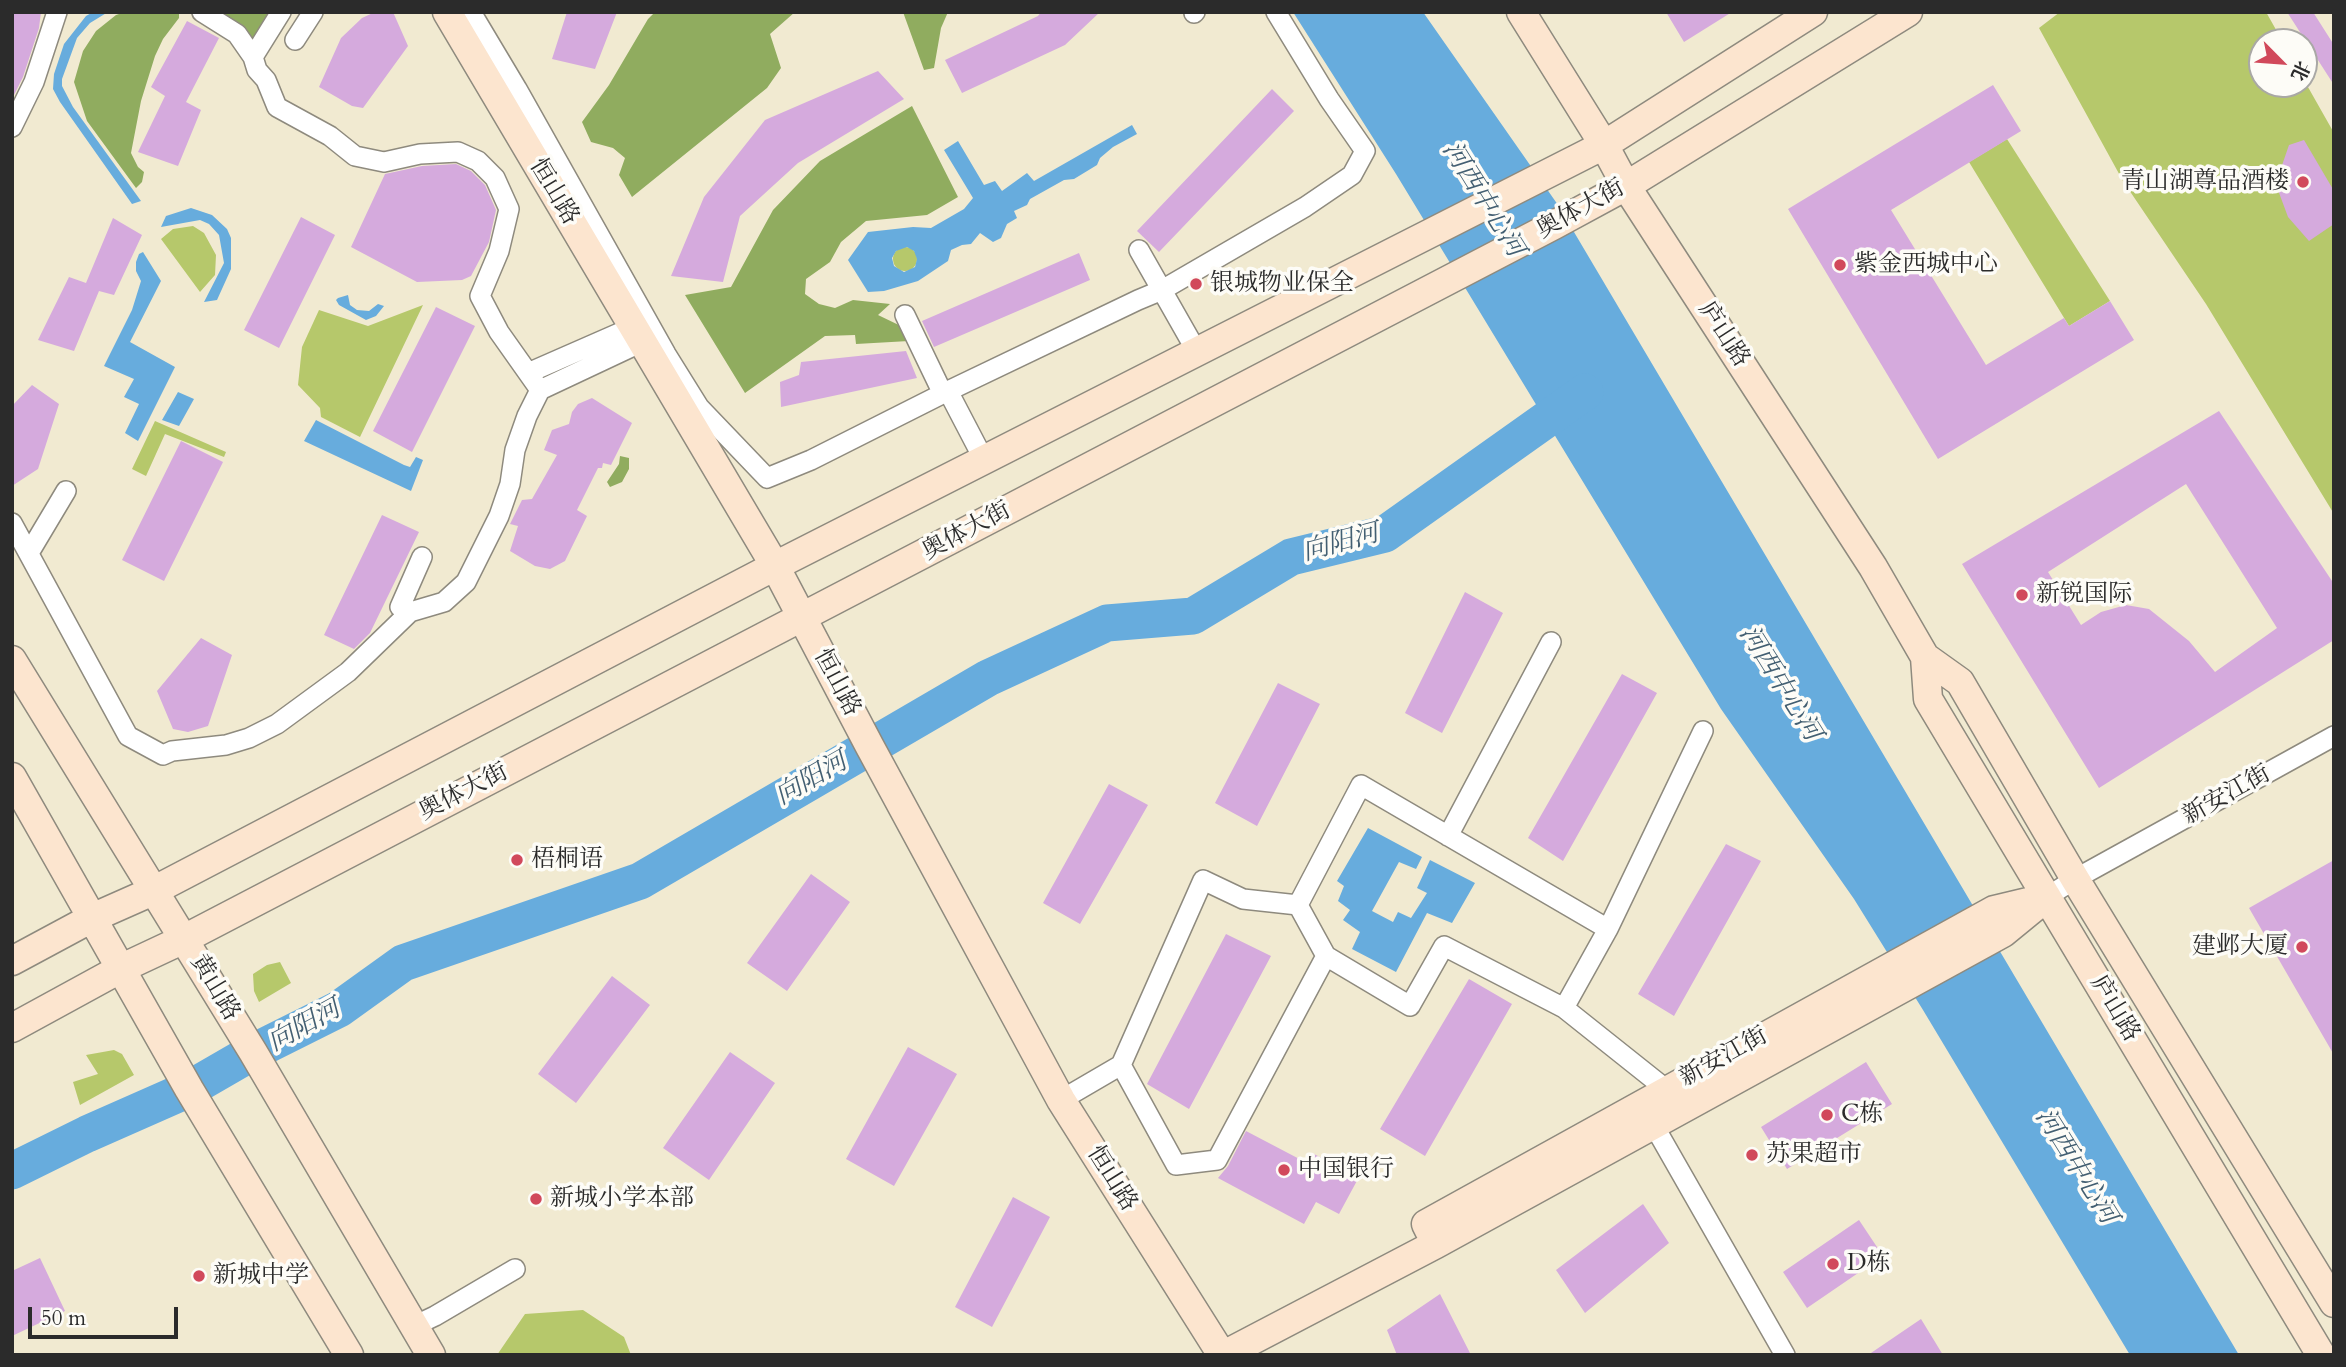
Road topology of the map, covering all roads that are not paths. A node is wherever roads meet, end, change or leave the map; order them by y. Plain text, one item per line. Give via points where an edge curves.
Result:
1 (57, 12) edge
2 (202, 12) edge
3 (281, 12) edge
4 (313, 12) edge
5 (447, 12) edge
6 (471, 12) edge
7 (1276, 12) edge
8 (1521, 12) edge
9 (1813, 12) edge
10 (1908, 12) edge
11 (295, 40) dead end
12 (253, 57) junction
13 (12, 127) edge
14 (1604, 145) junction
15 (1626, 186) junction
16 (1139, 250) dead end
17 (1162, 290) junction
18 (905, 315) dead end
19 (637, 335) junction
20 (1197, 352) junction
21 (528, 373) junction
22 (540, 390) junction
23 (946, 393) junction
24 (984, 460) junction
25 (66, 491) dead end
26 (12, 523) edge
27 (29, 553) junction
28 (422, 557) dead end
29 (775, 566) junction
30 (410, 612) junction
31 (801, 618) junction
32 (1551, 642) dead end
33 (1925, 657) junction
34 (12, 660) edge
35 (1703, 731) dead end
36 (2334, 736) edge
37 (12, 777) edge
38 (1448, 836) junction
39 (2075, 879) junction
40 (153, 891) junction
41 (2047, 897) junction
42 (1298, 905) junction
43 (92, 918) junction
44 (1608, 929) junction
45 (184, 939) junction
46 (1326, 956) junction
47 (12, 961) edge
48 (120, 969) junction
49 (1873, 990) junction
50 (1564, 1008) junction
51 (12, 1028) edge
52 (1121, 1065) junction
53 (1667, 1090) junction
54 (1061, 1100) junction
55 (1653, 1124) junction
56 (1436, 1244) junction
57 (515, 1269) dead end
58 (2334, 1303) edge
59 (414, 1325) junction
60 (349, 1355) edge
61 (431, 1355) edge
62 (1223, 1355) edge
63 (1785, 1355) edge
64 (2321, 1355) edge

1 - 13 street via 34,82
2 - 12 street via 237,34
3 - 12 street
4 - 11 street
5 - 19 main road, 恒山路
6 - 23 street via 699,407 767,478
7 - 17 street via 1365,151 1343,182
8 - 14 main road, 庐山路
9 - 14 main road, 奥体大街
10 - 15 main road, 奥体大街
12 - 21 street via 276,107 330,136 355,156 384,162 458,152 478,161 495,178 509,209 499,251 480,296
14 - 15 main road, 庐山路
14 - 20 main road, 奥体大街
15 - 31 main road, 奥体大街
15 - 33 main road, 庐山路 via 1873,567
16 - 17 street
17 - 20 street
17 - 23 street
18 - 23 street
19 - 21 street
19 - 22 street
19 - 29 main road, 恒山路
20 - 24 main road, 奥体大街
21 - 22 street
22 - 30 street via 515,450 499,516 466,582 444,602
23 - 24 street
24 - 29 main road, 奥体大街
25 - 27 street
26 - 27 street
27 - 30 street via 128,736 163,755 226,745 277,724 348,672
28 - 30 street via 400,607
29 - 31 main road, 恒山路
29 - 40 main road, 奥体大街
31 - 45 main road, 奥体大街
31 - 54 main road, 恒山路
32 - 38 street
33 - 39 main road, 庐山路 via 1960,682
33 - 41 main road, 庐山路 via 1928,699
34 - 40 main road, 黄山路
35 - 44 street
36 - 39 street, 新安江街
37 - 43 main road
38 - 42 street via 1361,785
38 - 44 street
39 - 41 street, 新安江街
39 - 58 main road, 庐山路
40 - 43 main road, 奥体大街
40 - 45 main road, 黄山路
41 - 49 main road, 新安江街
41 - 64 main road, 庐山路
42 - 46 street
42 - 52 street via 1243,900 1203,880
43 - 47 main road, 奥体大街
43 - 48 main road
44 - 50 street
45 - 48 main road, 奥体大街
45 - 59 main road, 黄山路
46 - 50 street via 1410,1006 1444,946
46 - 52 street via 1217,1160 1177,1165
48 - 51 main road, 奥体大街
48 - 60 main road
49 - 53 main road, 新安江街
49 - 55 main road, 新安江街
50 - 53 street
52 - 54 street
53 - 56 main road, 新安江街 via 1426,1224
54 - 62 main road, 恒山路
55 - 56 main road, 新安江街
55 - 63 street
56 - 62 main road, 新安江街
57 - 59 street
59 - 61 main road, 黄山路

